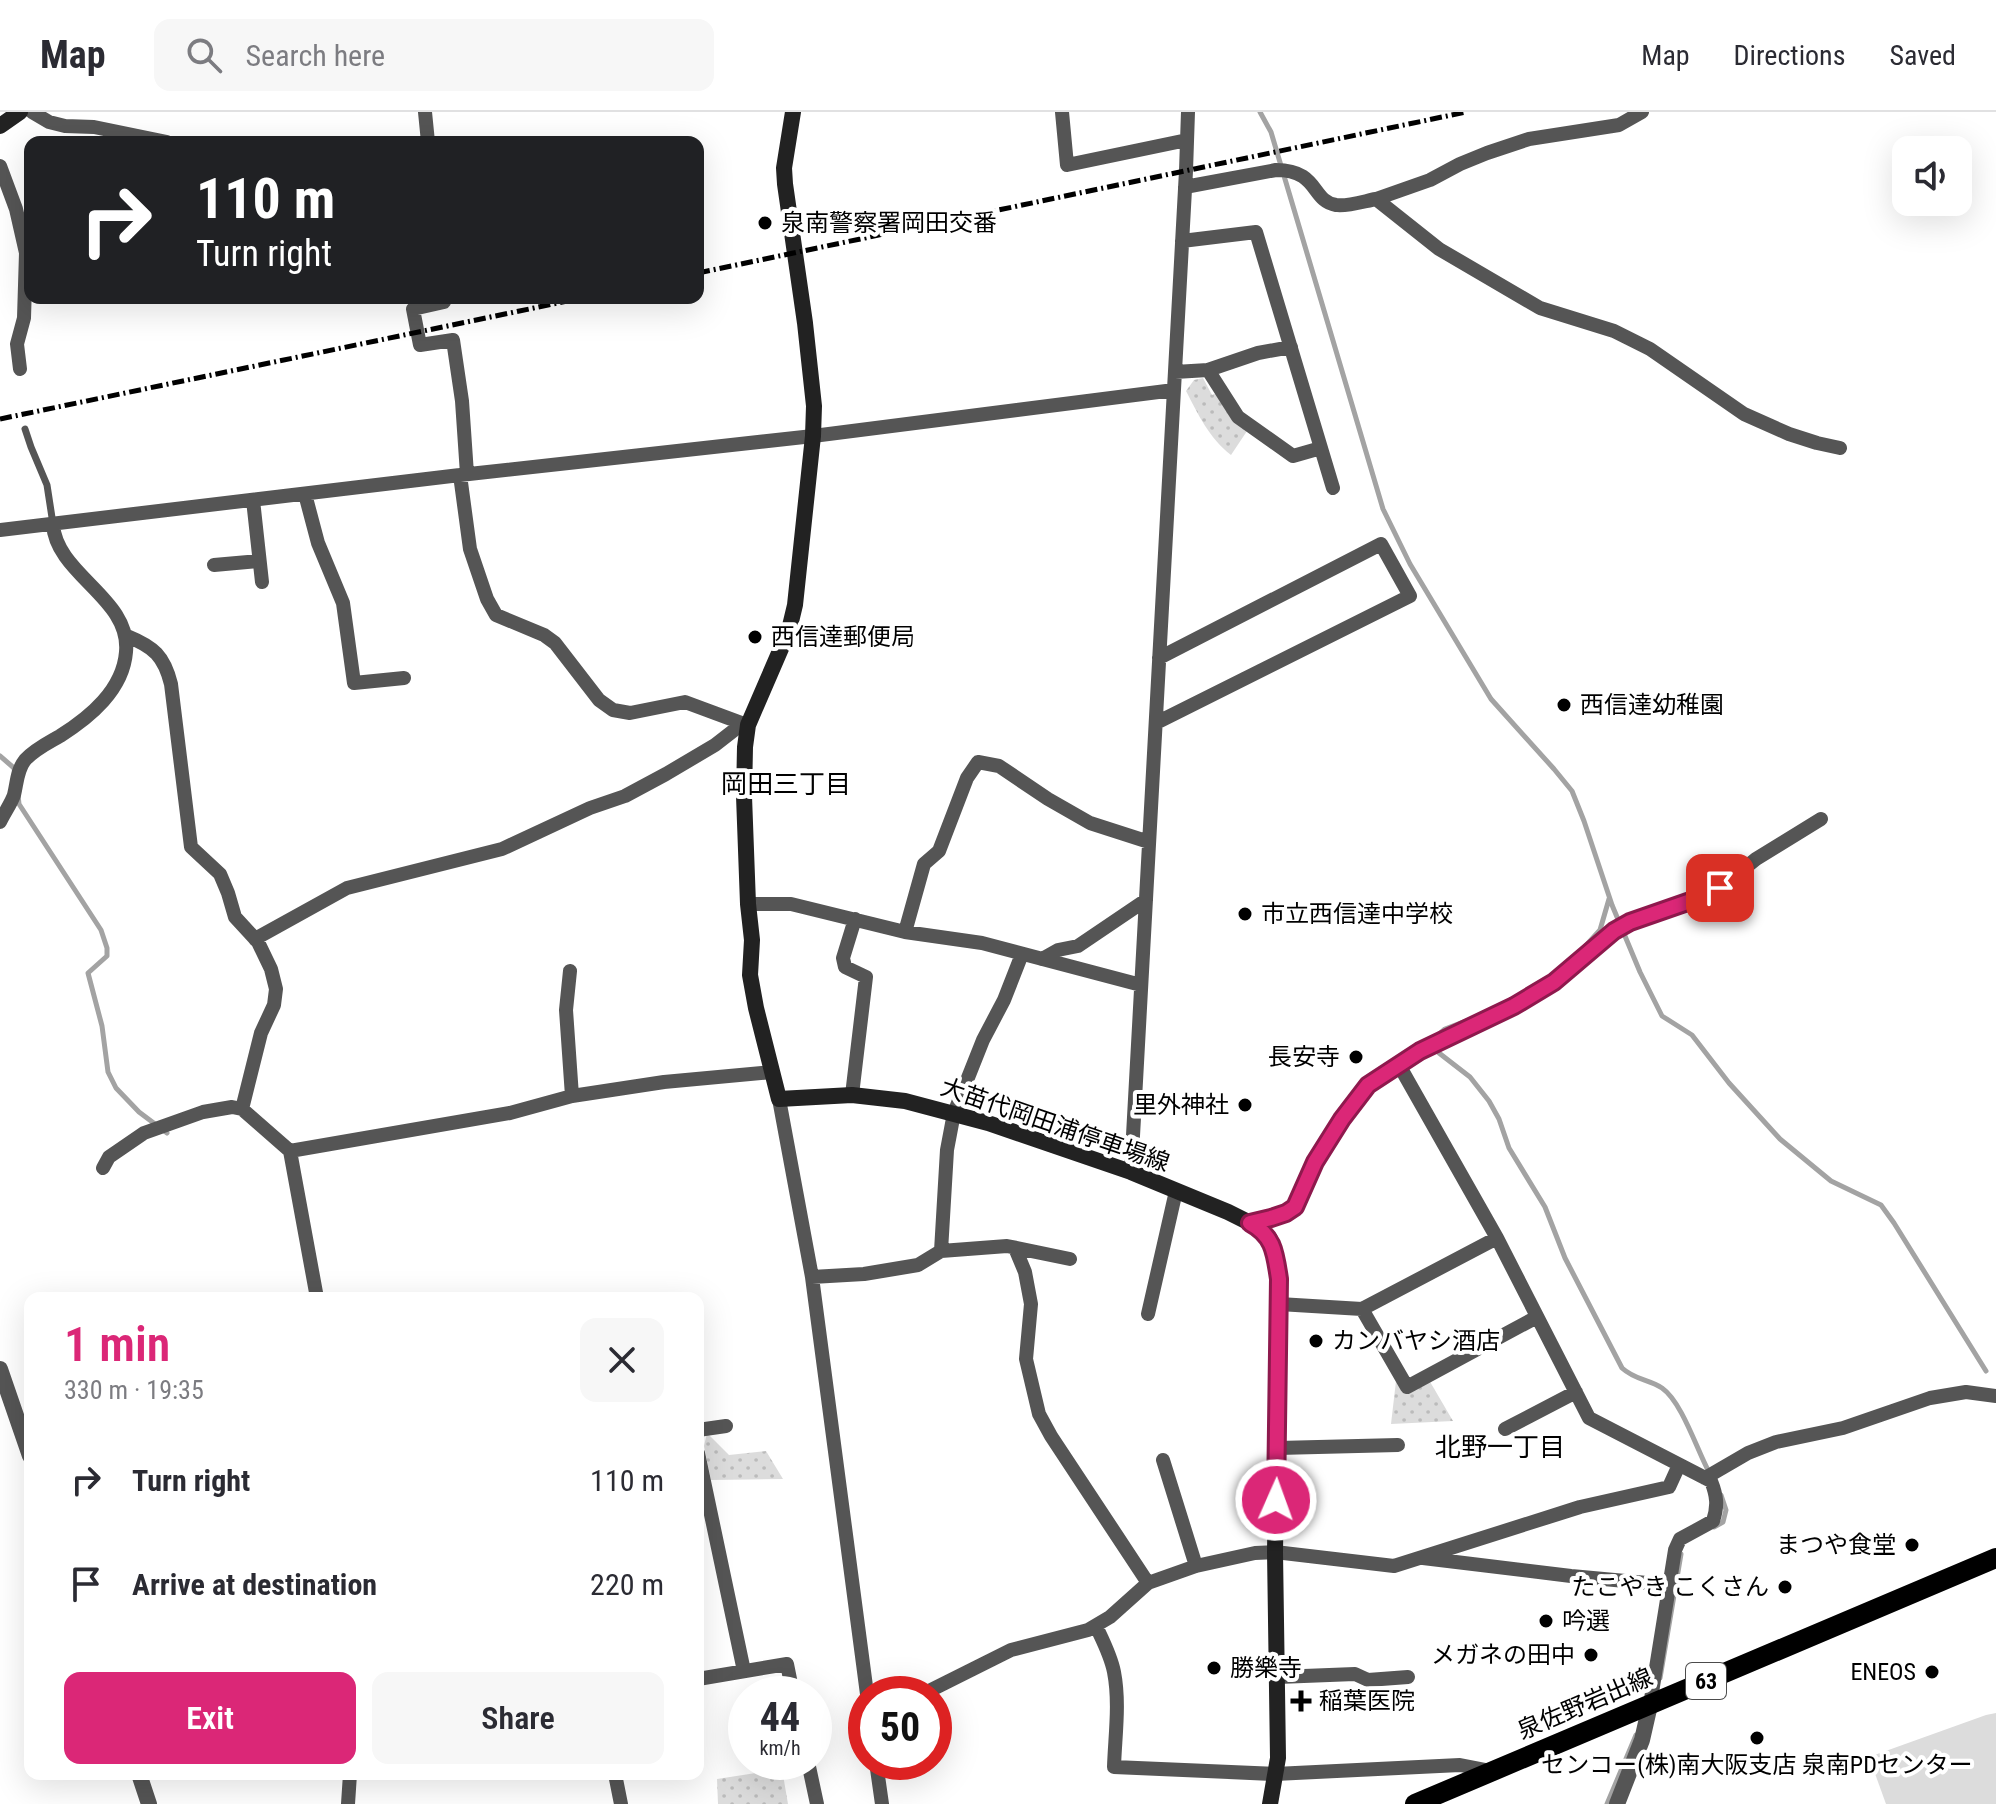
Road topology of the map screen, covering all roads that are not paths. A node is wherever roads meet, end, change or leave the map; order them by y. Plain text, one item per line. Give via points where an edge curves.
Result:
1 (20, 112) edge
2 (32, 112) edge
3 (425, 112) edge
4 (793, 112) edge
5 (1062, 112) edge
6 (1188, 112) edge
7 (1642, 112) edge
8 (0, 126) edge
9 (138, 136) edge
10 (427, 136) edge
11 (1187, 140) junction
12 (0, 166) edge
13 (1185, 187) junction
14 (1376, 199) junction
15 (1182, 241) junction
16 (24, 244) edge
17 (24, 304) edge
18 (435, 304) edge
19 (1291, 347) junction
20 (20, 369) dead end
21 (1208, 370) junction
22 (1175, 372) junction
23 (1174, 390) junction
24 (25, 429) dead end
25 (813, 436) junction
26 (1321, 448) junction
27 (1840, 448) dead end
28 (463, 475) junction
29 (1333, 488) dead end
30 (305, 494) junction
31 (253, 500) junction
32 (53, 524) junction
33 (0, 530) edge
34 (259, 561) junction
35 (214, 565) dead end
36 (262, 582) dead end
37 (127, 636) junction
38 (1159, 658) junction
39 (404, 678) dead end
40 (1156, 723) junction
41 (745, 725) junction
42 (1821, 819) dead end
43 (0, 822) edge
44 (1149, 842) junction
45 (1146, 900) junction
46 (748, 904) junction
47 (855, 919) junction
48 (905, 932) junction
49 (255, 939) junction
50 (1022, 954) junction
51 (1042, 959) junction
52 (570, 971) dead end
53 (1141, 985) junction
54 (1399, 1065) junction
55 (772, 1072) junction
56 (852, 1095) junction
57 (572, 1096) junction
58 (779, 1099) junction
59 (242, 1109) junction
60 (954, 1113) junction
61 (290, 1151) junction
62 (103, 1168) dead end
63 (1131, 1172) junction
64 (1176, 1191) junction
65 (1250, 1223) junction
66 (1497, 1238) junction
67 (1015, 1248) junction
68 (941, 1251) junction
69 (1070, 1259) dead end
70 (812, 1277) junction
71 (316, 1292) edge
72 (1279, 1304) junction
73 (1362, 1309) junction
74 (1148, 1314) dead end
75 (1537, 1317) junction
76 (0, 1369) edge
77 (3, 1389) edge
78 (1576, 1392) junction
79 (1996, 1396) edge
80 (726, 1426) dead end
81 (704, 1429) edge
82 (1505, 1429) dead end
83 (24, 1441) edge
84 (1398, 1445) dead end
85 (1278, 1448) junction
86 (1163, 1460) dead end
87 (1679, 1465) junction
88 (1705, 1478) junction
89 (704, 1481) edge
90 (1275, 1552) junction
91 (1419, 1558) junction
92 (1996, 1558) edge
93 (1196, 1566) junction
94 (1148, 1583) junction
95 (1669, 1585) junction
96 (1096, 1626) junction
97 (744, 1671) junction
98 (789, 1676) edge
99 (865, 1676) edge
100 (1278, 1677) junction
101 (1408, 1677) dead end
102 (704, 1678) edge
103 (952, 1680) edge
104 (1650, 1705) junction
105 (1493, 1771) junction
106 (1275, 1774) junction
107 (141, 1780) edge
108 (350, 1780) edge
109 (616, 1780) edge
110 (812, 1780) edge
111 (879, 1780) edge
112 (149, 1804) edge
113 (348, 1804) edge
114 (621, 1804) edge
115 (817, 1804) edge
116 (882, 1804) edge
117 (1270, 1804) edge
118 (1415, 1804) edge
119 (1617, 1804) edge

1 - 8 main road
2 - 9 street via 65,126
3 - 10 street
4 - 25 main road via 784,168 814,406
5 - 11 street via 1067,165
6 - 11 street
7 - 14 street via 1619,125 1529,139
11 - 13 street
12 - 16 street
13 - 14 street via 1291,170 1306,176 1324,199 1336,205
13 - 15 street
14 - 27 street via 1439,249 1540,308 1614,331 1650,349 1744,414
15 - 19 street via 1256,232
15 - 22 street
17 - 20 street via 17,344
18 - 28 street via 413,309 420,345 453,340 462,401
19 - 21 street
19 - 26 street
21 - 22 street
21 - 26 street via 1238,417 1293,456
22 - 23 street
23 - 25 street
23 - 38 street
24 - 32 lane via 47,485
25 - 28 street
25 - 41 main road via 795,605 789,630
26 - 29 street
28 - 30 street
28 - 41 street via 470,549 496,615 555,643 599,700 613,710 630,713 685,702
30 - 31 street
30 - 39 street via 343,603 354,683
31 - 32 street
31 - 34 street
32 - 33 street
32 - 37 street via 58,545 113,609
34 - 35 street
34 - 36 street
37 - 43 street via 126,656 112,691 95,710 23,762
37 - 49 street via 144,643 167,666 191,847 220,874 235,917
38 - 40 street
38 - 40 street via 1381,544 1410,596
40 - 44 street
41 - 46 main road
41 - 49 street via 625,796 502,849 347,888
42 - 54 street via 1720,888 1630,922 1554,982
44 - 45 street
44 - 48 street via 1090,823 999,766 978,762 939,851 924,864
45 - 51 street via 1078,946
45 - 53 street
46 - 47 street via 791,904
46 - 55 main road via 750,975
47 - 48 street
47 - 56 street via 843,958 845,967 866,977
48 - 50 street
49 - 59 street via 276,989
50 - 51 street
50 - 60 street
51 - 53 street
52 - 57 street via 566,1010
53 - 63 street
54 - 65 street via 1368,1085 1342,1119 1295,1207
54 - 66 street
55 - 57 street
55 - 58 main road
56 - 58 main road, 大苗代岡田浦停車場線
56 - 60 main road, 大苗代岡田浦停車場線
57 - 61 street via 510,1113
58 - 70 street
59 - 61 street
59 - 62 street via 203,1112 144,1133 109,1157
60 - 63 main road, 大苗代岡田浦停車場線
60 - 68 street
61 - 71 street
63 - 64 main road, 大苗代岡田浦停車場線
64 - 65 main road, 大苗代岡田浦停車場線
64 - 74 street
65 - 72 main road, 大苗代岡田浦停車場線 via 1270,1239 1275,1252
66 - 73 street
66 - 75 street
67 - 68 street
67 - 69 street
67 - 94 street via 1031,1304 1026,1359 1039,1414
68 - 70 street via 918,1265
70 - 99 street
72 - 73 street
72 - 85 main road, 大苗代岡田浦停車場線
73 - 75 street via 1407,1387
75 - 78 street
76 - 77 street
77 - 83 street
78 - 82 street
78 - 87 street via 1589,1418
79 - 88 street via 1966,1392 1930,1398 1843,1428 1776,1442
80 - 81 street
84 - 85 street
85 - 90 main road, 大苗代岡田浦停車場線
86 - 93 street
87 - 88 street
87 - 91 street via 1669,1487 1580,1507
88 - 95 street via 1717,1494 1713,1521 1680,1539
89 - 97 street
90 - 91 street via 1394,1566
90 - 93 street
90 - 100 main road, 大苗代岡田浦停車場線
91 - 95 street
92 - 104 main road, 泉佐野岩出線 / 63
93 - 94 street
94 - 96 street
95 - 104 street
96 - 103 street via 1011,1650
96 - 106 street via 1114,1673 1114,1767
97 - 98 street via 787,1664
97 - 102 street
100 - 101 street
100 - 106 main road, 大苗代岡田浦停車場線
104 - 105 main road, 泉佐野岩出線 / 63
104 - 119 street
105 - 106 street via 1460,1765
105 - 118 main road, 泉佐野岩出線 / 63
106 - 117 main road, 大苗代岡田浦停車場線
107 - 112 street
108 - 113 street
109 - 114 street
110 - 115 street
111 - 116 street

